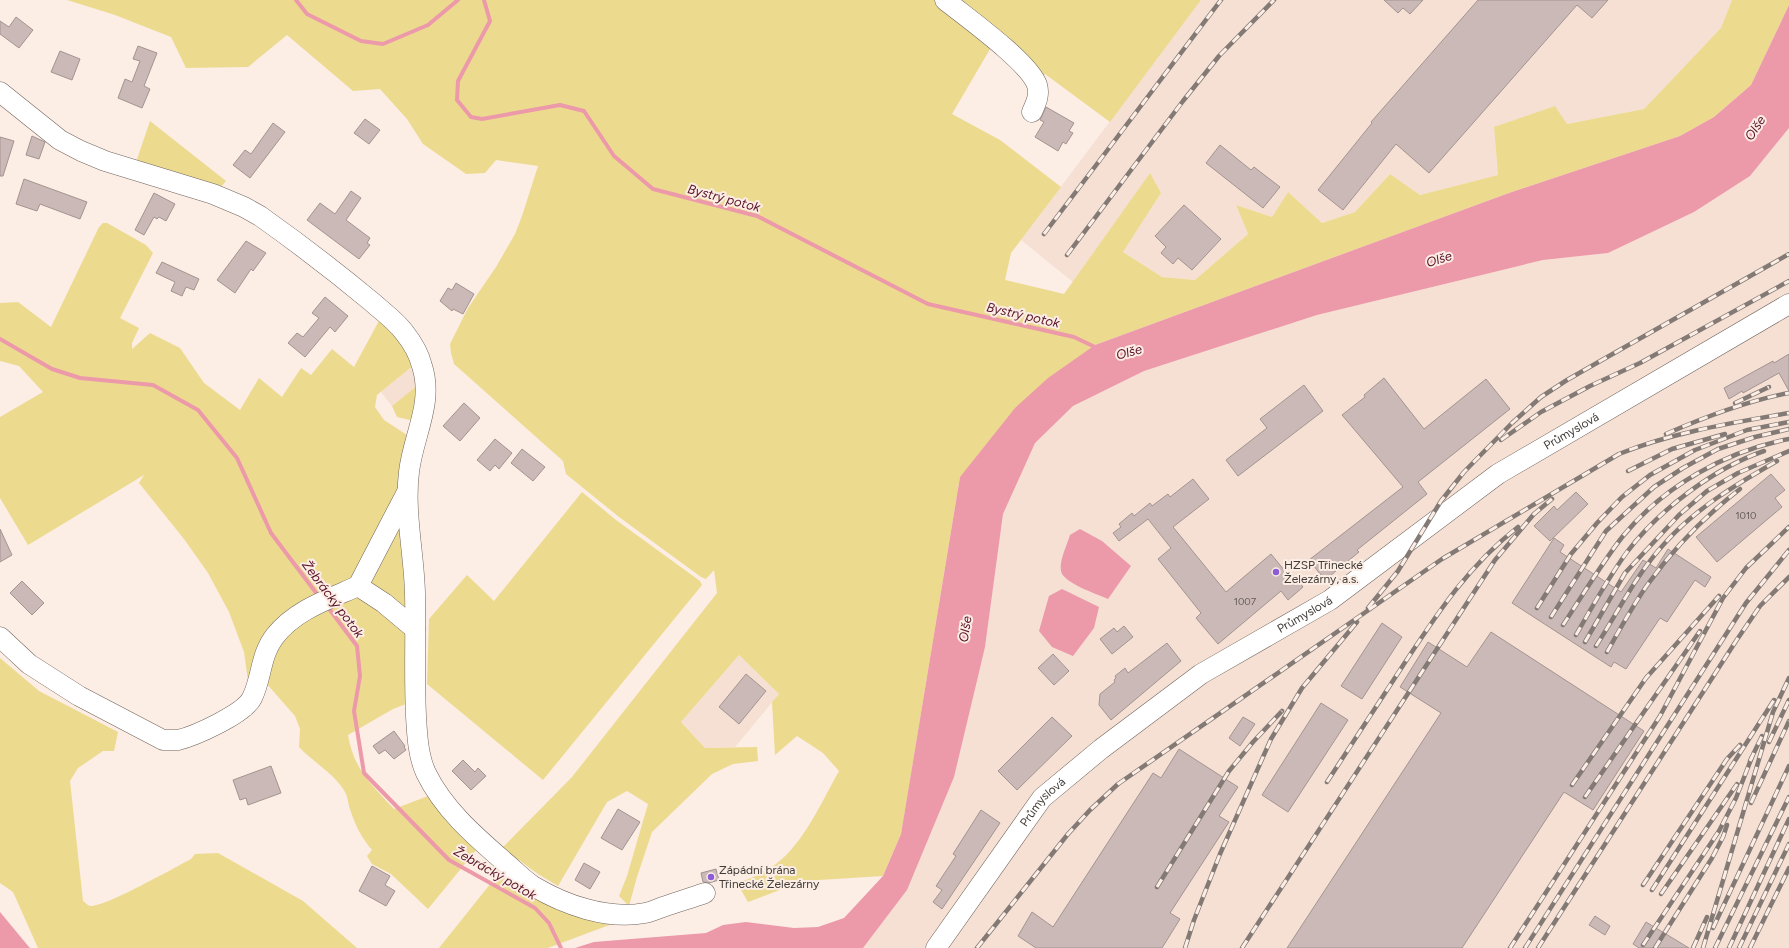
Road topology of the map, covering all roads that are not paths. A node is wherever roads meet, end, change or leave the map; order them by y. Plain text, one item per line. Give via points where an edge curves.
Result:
1 (945, 0) edge
2 (0, 92) edge
3 (1032, 112) dead end
4 (1789, 304) edge
5 (408, 492) junction
6 (358, 586) junction
7 (416, 629) junction
8 (0, 637) edge
9 (705, 893) dead end
10 (936, 948) edge

1 - 3 street via 1030,74 1037,86 1038,98
2 - 5 street via 60,140 82,151 105,161 213,194 244,207 297,243 390,317 415,348 426,384 423,415 409,471
4 - 10 street, Průmyslová via 1498,474 1330,600 1201,674 1042,798
5 - 6 street
5 - 7 street
6 - 7 street
6 - 8 street via 314,606 287,623 264,654 252,699 228,719 178,740 163,740 79,696 29,664
7 - 9 street via 415,701 420,752 426,772 439,795 476,838 532,885 569,903 600,912 619,915 646,913

